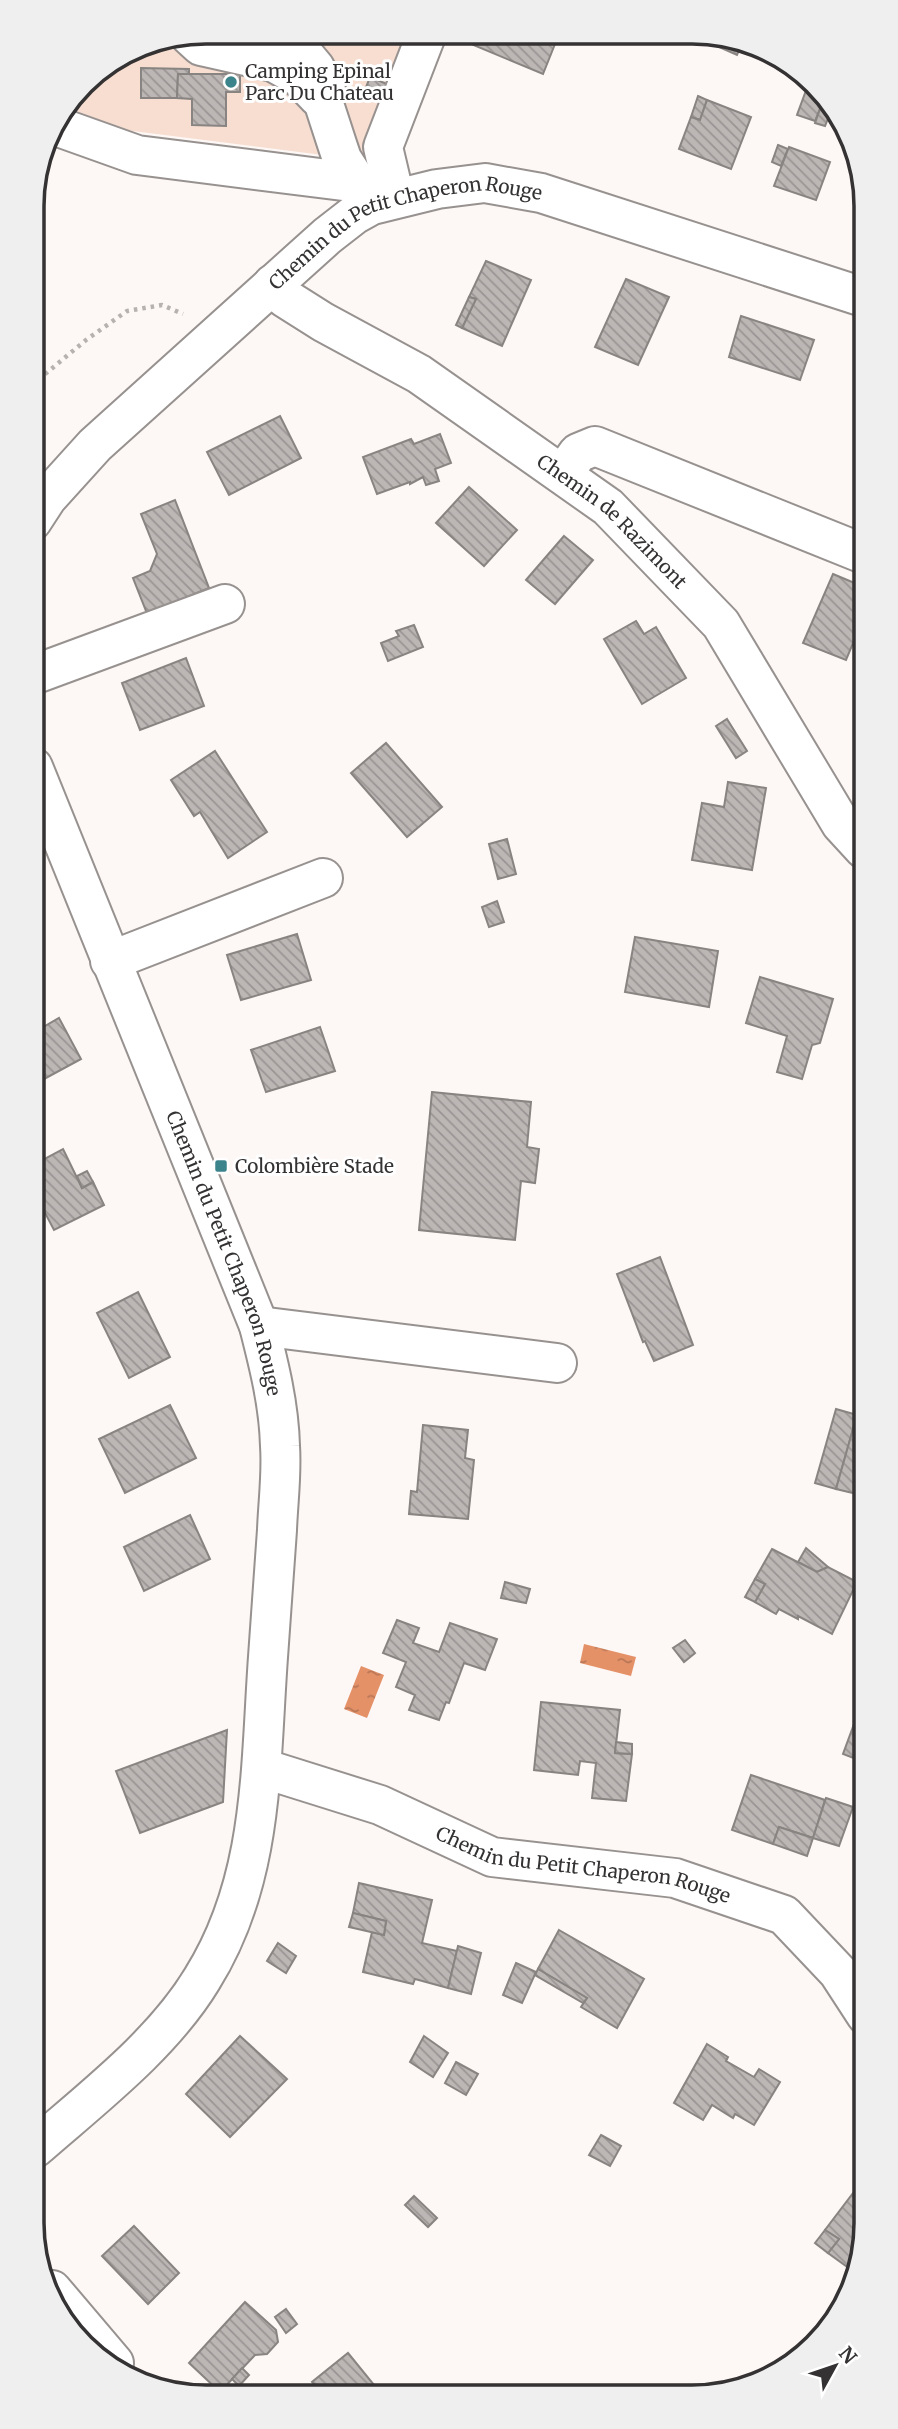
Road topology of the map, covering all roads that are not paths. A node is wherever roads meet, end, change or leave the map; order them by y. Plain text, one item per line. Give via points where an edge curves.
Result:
1 (199, 44) edge
2 (295, 44) edge
3 (423, 44) edge
4 (324, 104) junction
5 (63, 129) edge
6 (375, 196) junction
7 (273, 284) junction
8 (854, 294) edge
9 (563, 474) junction
10 (44, 503) edge
11 (854, 550) edge
12 (225, 604) dead end
13 (44, 671) edge
14 (824, 795) junction
15 (854, 808) edge
16 (44, 828) edge
17 (854, 838) edge
18 (48, 850) edge
19 (323, 878) dead end
20 (110, 961) junction
21 (259, 1326) junction
22 (557, 1363) dead end
23 (262, 1768) junction
24 (854, 1997) edge
25 (44, 2140) edge
26 (70, 2311) edge
27 (98, 2344) edge

1 - 4 street via 274,62 298,76
2 - 4 street via 326,90
3 - 6 street via 383,146
4 - 6 street via 342,159
5 - 6 street via 137,155
6 - 7 street, Chemin du Petit Chaperon Rouge
6 - 8 street, Chemin du Petit Chaperon Rouge via 485,183 541,192
7 - 9 street, Chemin de Razimont via 285,298 419,374
7 - 10 street, Chemin du Petit Chaperon Rouge via 95,444
9 - 11 street via 578,453 595,446
9 - 14 street, Chemin de Razimont via 608,507 722,624
12 - 13 street
14 - 15 street
14 - 17 street, Chemin de Razimont
16 - 18 street, Chemin du Petit Chaperon Rouge
18 - 20 street, Chemin du Petit Chaperon Rouge
19 - 20 street
20 - 21 street, Chemin du Petit Chaperon Rouge
21 - 22 street
21 - 23 street, Chemin du Petit Chaperon Rouge via 280,1446
23 - 24 street, Chemin du Petit Chaperon Rouge via 380,1805 492,1857 674,1878 784,1915 838,1972
23 - 25 street, Chemin du Petit Chaperon Rouge via 245,1882 222,1945 202,1980 152,2042
26 - 27 street

